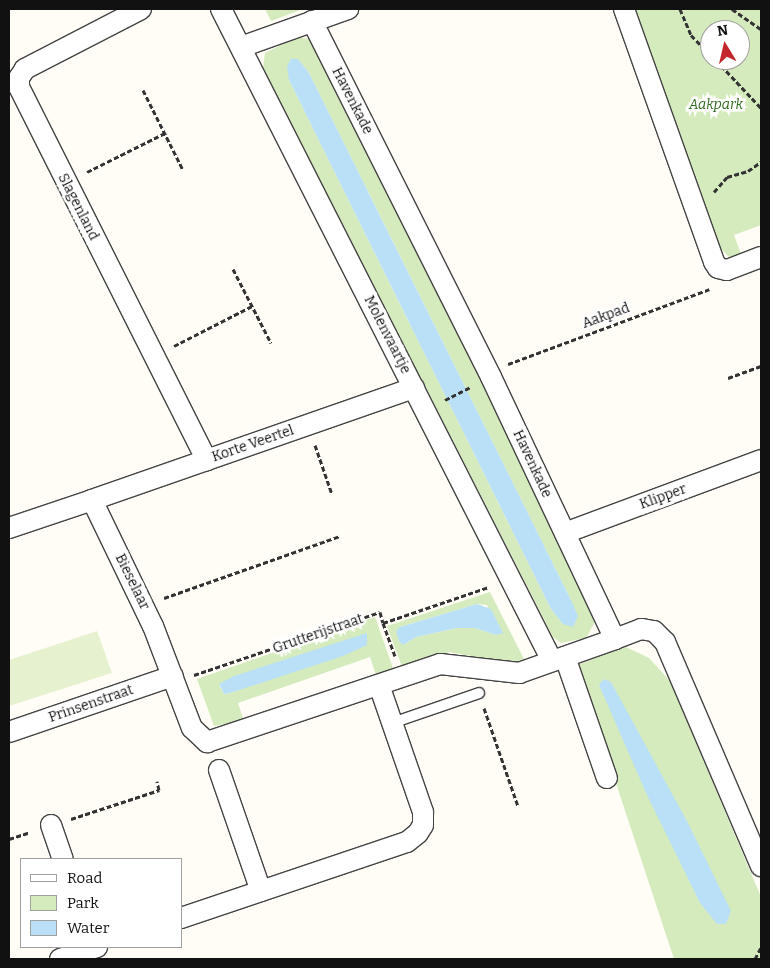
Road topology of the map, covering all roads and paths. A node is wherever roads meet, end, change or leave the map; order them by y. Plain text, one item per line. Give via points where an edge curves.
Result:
1 (141, 9) edge
2 (221, 9) edge
3 (348, 9) edge
4 (624, 9) edge
5 (680, 9) edge
6 (732, 9) edge
7 (312, 22) junction
8 (761, 29) edge
9 (700, 44) edge
10 (241, 48) junction
11 (725, 70) edge
12 (143, 90) dead end
13 (761, 108) edge
14 (165, 133) junction
15 (761, 162) edge
16 (183, 170) dead end
17 (66, 182) junction
18 (696, 213) junction
19 (761, 257) edge
20 (718, 268) junction
21 (233, 269) dead end
22 (252, 306) junction
23 (271, 343) dead end
24 (154, 356) junction
25 (761, 366) edge
26 (483, 378) junction
27 (728, 378) dead end
28 (414, 388) junction
29 (437, 404) dead end
30 (309, 425) junction
31 (207, 460) junction
32 (761, 460) edge
33 (332, 494) dead end
34 (92, 500) junction
35 (9, 528) edge
36 (565, 533) junction
37 (340, 536) dead end
38 (511, 579) junction
39 (143, 605) junction
40 (384, 623) junction
41 (615, 639) junction
42 (559, 659) junction
43 (173, 676) junction
44 (402, 678) junction
45 (379, 686) junction
46 (479, 693) joint
47 (392, 723) junction
48 (9, 732) edge
49 (219, 770) dead end
50 (607, 778) dead end
51 (156, 782) dead end
52 (518, 806) dead end
53 (51, 825) junction
54 (9, 839) edge
55 (63, 858) edge
56 (761, 866) edge
57 (261, 891) junction
58 (182, 918) edge
59 (761, 947) edge
60 (91, 948) edge
61 (60, 959) edge
62 (755, 959) edge

1 - 17 street, Slagenland via 36,62 19,78 19,87
2 - 10 street, Molenvaartje
3 - 7 street
4 - 18 street
5 - 9 path via 692,35
6 - 8 path
7 - 10 street
7 - 26 street, Havenkade
10 - 28 street, Molenvaartje
11 - 13 path
12 - 14 path
14 - 16 path
14 - 17 path
15 - 18 path via 748,171 727,177 714,191 710,205
17 - 24 street, Slagenland
18 - 20 street
19 - 20 street via 727,270
20 - 26 path, Aakpad via 709,291
21 - 22 path
22 - 23 path
22 - 24 path
24 - 31 street, Slagenland
25 - 27 path
26 - 29 path, Aakpad
26 - 36 street, Havenkade
28 - 30 street, Korte Veertel
28 - 38 street, Molenvaartje
30 - 31 street, Korte Veertel
30 - 33 path
31 - 34 street, Korte Veertel
32 - 36 street, Klipper
34 - 35 street
34 - 39 street, Bieselaar
36 - 41 street, Havenkade
37 - 39 path
38 - 40 path, Grutterijstraat
38 - 42 street, Molenvaartje
39 - 43 street, Bieselaar
40 - 43 path, Grutterijstraat via 380,612 198,674
40 - 44 path
41 - 42 street
41 - 56 street via 641,629 654,631 665,642
42 - 44 street via 519,673 440,664
42 - 50 street
43 - 45 street, Bieselaar via 192,728 208,742
43 - 48 street, Prinsenstraat
44 - 45 street
45 - 47 street
46 - 47 lane
46 - 52 path
47 - 57 street via 423,812 423,825 418,833 407,842
49 - 57 street
51 - 53 path via 159,790
53 - 54 path
53 - 55 street
57 - 58 street
59 - 62 path
60 - 61 street

